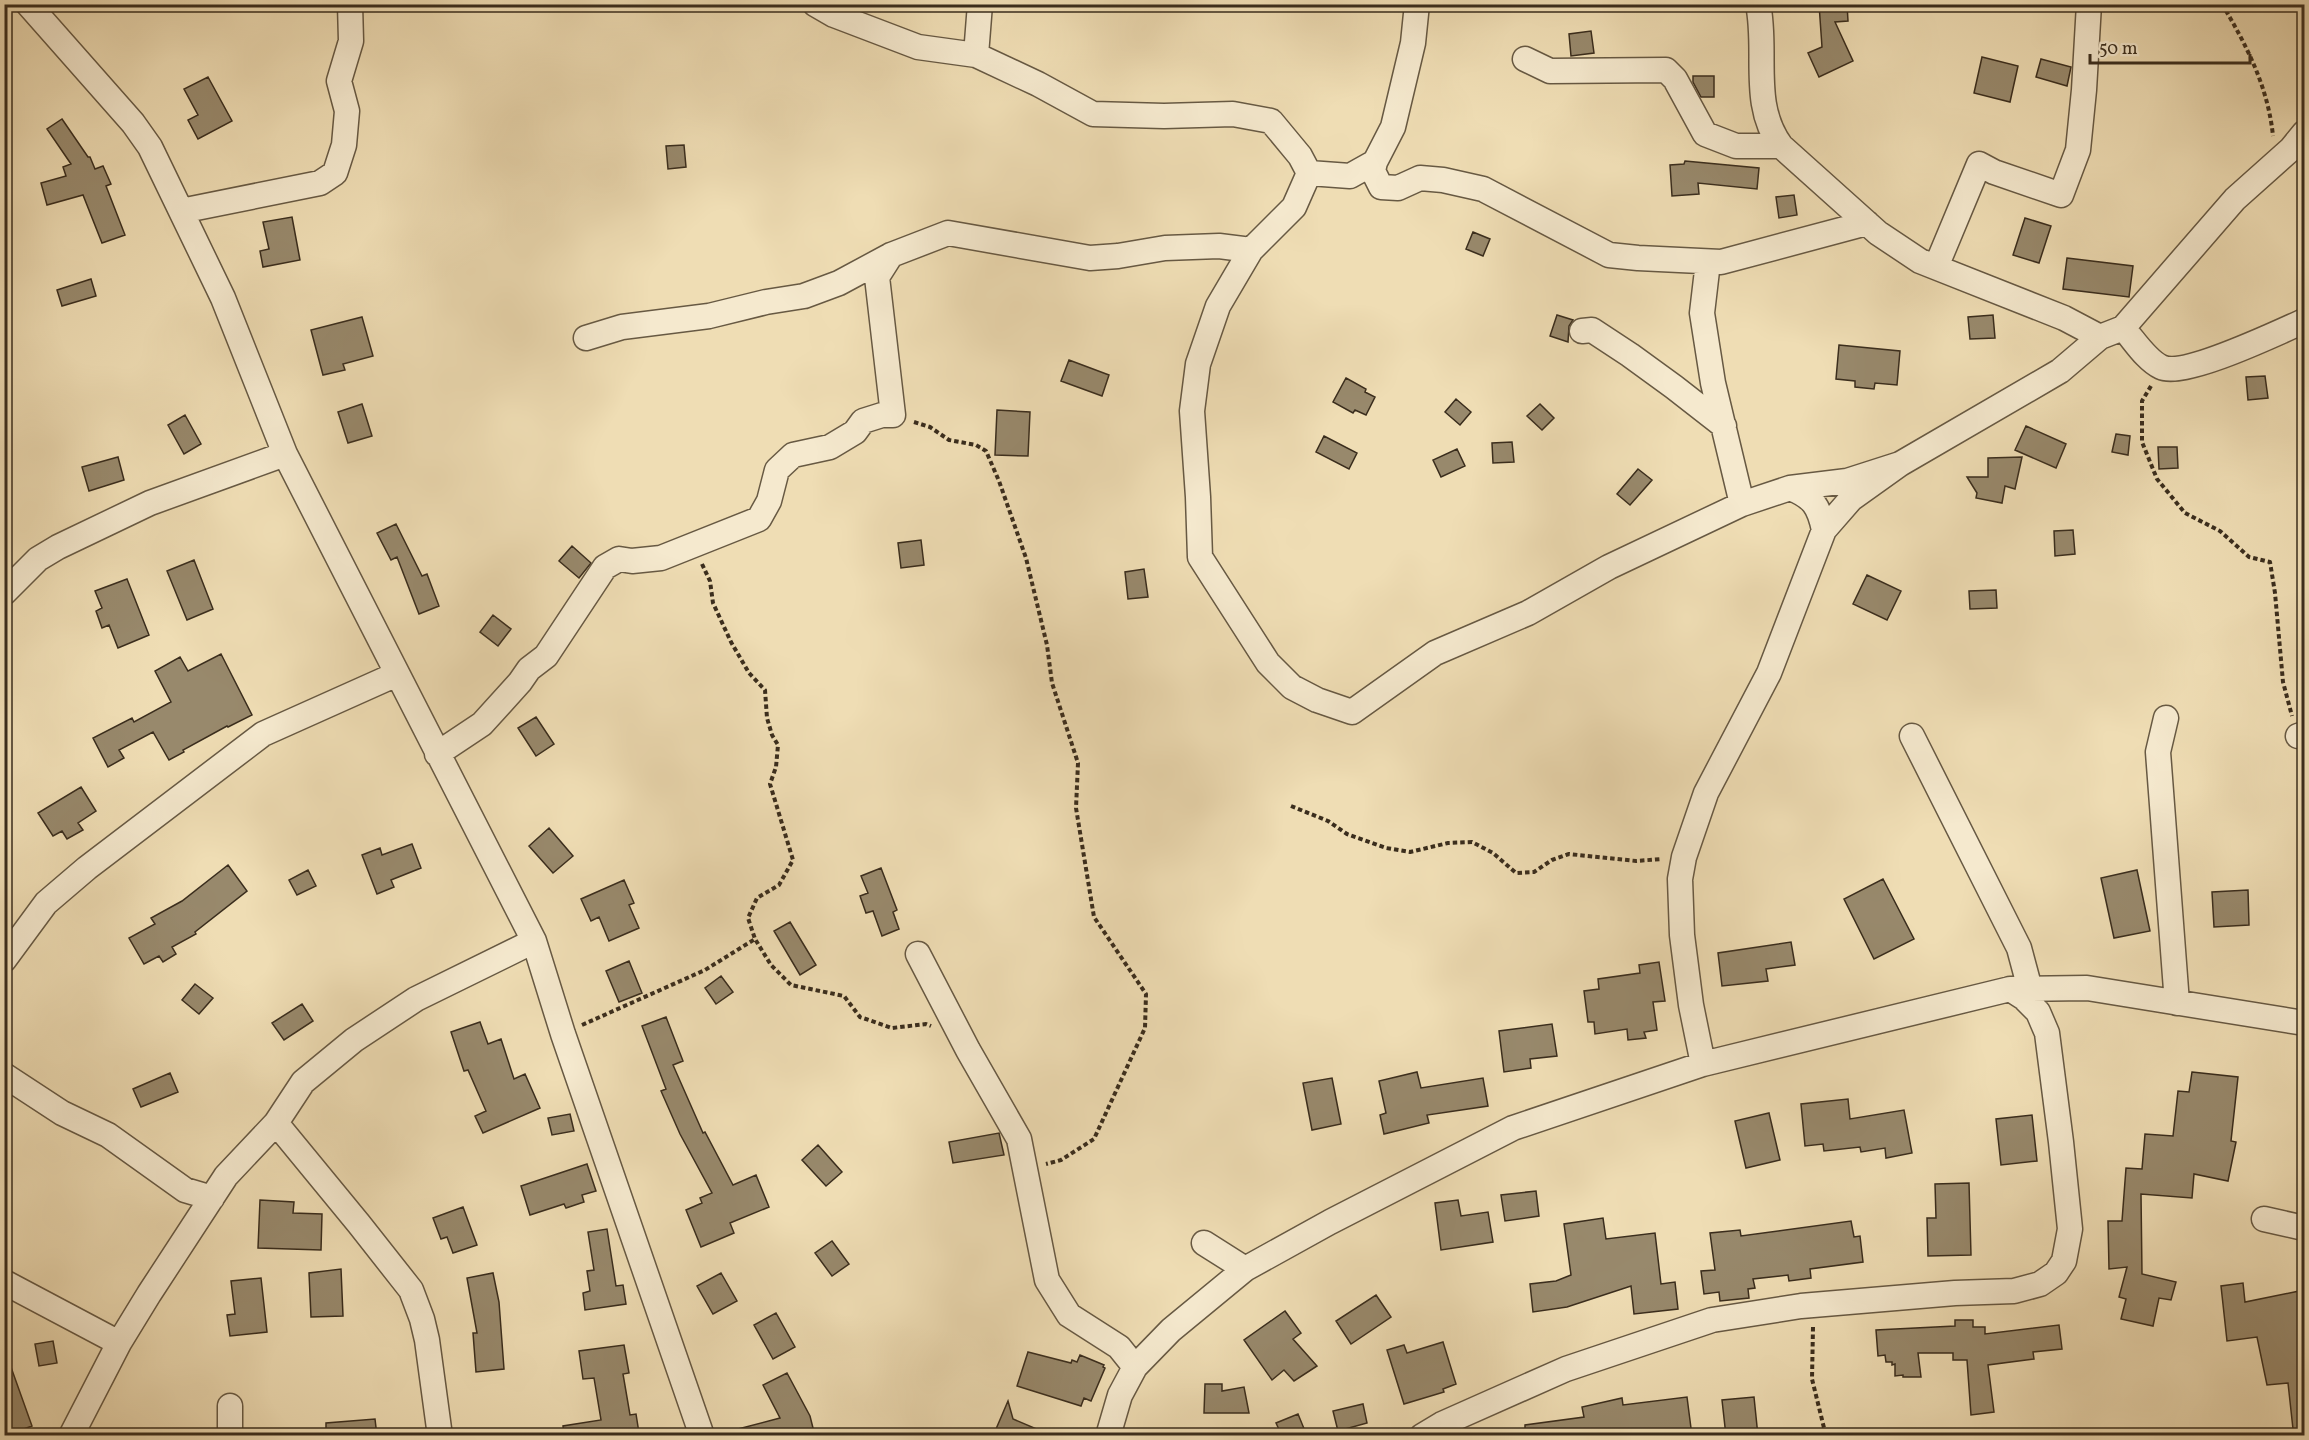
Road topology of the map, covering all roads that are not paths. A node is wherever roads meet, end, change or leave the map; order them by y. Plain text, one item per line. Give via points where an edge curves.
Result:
1 (28, 4) edge
2 (350, 4) edge
3 (815, 4) edge
4 (980, 4) edge
5 (1417, 4) edge
6 (1758, 4) edge
7 (2089, 4) edge
8 (976, 55) junction
9 (1525, 59) dead end
10 (2304, 133) edge
11 (1780, 146) junction
12 (1374, 162) junction
13 (1310, 173) junction
14 (181, 211) junction
15 (1866, 223) junction
16 (1251, 250) junction
17 (891, 255) junction
18 (1708, 262) junction
19 (1936, 267) junction
20 (2304, 321) edge
21 (2123, 328) junction
22 (1582, 331) dead end
23 (2100, 337) junction
24 (586, 338) dead end
25 (1724, 426) junction
26 (285, 454) junction
27 (1900, 464) junction
28 (1790, 488) junction
29 (1742, 504) junction
30 (1824, 530) junction
31 (4, 593) edge
32 (397, 674) junction
33 (2166, 718) dead end
34 (1912, 736) dead end
35 (436, 754) junction
36 (534, 942) junction
37 (918, 954) dead end
38 (4, 960) edge
39 (2020, 989) junction
40 (2177, 1003) junction
41 (2304, 1023) edge
42 (1703, 1064) junction
43 (4, 1075) edge
44 (276, 1123) junction
45 (212, 1198) junction
46 (2264, 1219) dead end
47 (2304, 1228) edge
48 (1204, 1244) dead end
49 (1245, 1269) junction
50 (4, 1282) edge
51 (119, 1343) junction
52 (1135, 1367) junction
53 (230, 1406) dead end
54 (71, 1436) edge
55 (230, 1436) edge
56 (440, 1436) edge
57 (702, 1436) edge
58 (1108, 1436) edge
59 (1422, 1436) edge

1 - 14 street via 133,123 150,147
2 - 14 street via 351,41 339,81 346,111 344,145 335,173 320,183
3 - 8 street via 918,47
4 - 8 street
5 - 12 street via 1413,43 1393,128
6 - 11 street via 1763,102 1770,132
7 - 19 street via 2078,150 2061,195 1979,164
8 - 13 street via 1093,114 1233,114 1271,121
9 - 11 street via 1550,71 1666,70 1675,79 1705,134 1736,146
10 - 21 street via 2235,199
11 - 15 street
12 - 13 street via 1350,176
12 - 18 street via 1373,171 1381,187 1398,188 1420,178 1483,189 1609,255
13 - 16 street via 1293,207
14 - 26 street via 223,298
15 - 18 street via 1721,262
15 - 19 street via 1920,261
16 - 17 street via 1219,246 1165,248 1090,258 948,234
16 - 29 street via 1218,306 1198,364 1192,411 1200,557 1268,663 1292,687 1317,700 1352,712 1435,653 1528,614 1609,567
17 - 24 street via 838,284 804,296 709,316 622,327
17 - 35 street via 877,277 893,415 863,421 855,432 830,447 794,454 777,470 769,501 759,519 661,558 619,559 605,567 546,656 529,669 482,724
18 - 25 street via 1702,313
19 - 23 street via 2064,318
20 - 21 street via 2220,357 2178,370 2162,368
21 - 23 street
22 - 25 street via 1592,330 1630,355
23 - 27 street via 2060,371
25 - 29 street
26 - 31 street via 150,503 58,547 38,560
26 - 32 street
27 - 28 street via 1846,481
27 - 30 street via 1851,500
28 - 29 street
28 - 30 street via 1804,494 1820,510
30 - 42 street via 1769,673 1706,793 1684,857 1680,879 1682,935
32 - 35 street
32 - 38 street via 263,734 46,903
33 - 40 street via 2158,752
34 - 39 street via 2019,948
35 - 36 street
36 - 44 street via 416,999 354,1040 303,1082
36 - 57 street
37 - 52 street via 1020,1139 1047,1280 1069,1315 1119,1347
39 - 40 street via 2086,988
39 - 42 street
39 - 59 street via 2038,1012 2047,1033 2061,1142 2070,1229 2064,1260 2056,1273 2040,1284 2014,1291 1814,1306 1712,1320 1566,1369
40 - 41 street
42 - 49 street via 1513,1128
43 - 45 street via 62,1113 108,1135 184,1190
44 - 45 street via 226,1176
44 - 56 street via 411,1290 427,1340
45 - 51 street
46 - 47 street
48 - 49 street
49 - 52 street via 1172,1330
50 - 51 street
51 - 54 street
52 - 58 street via 1120,1395
53 - 55 street

